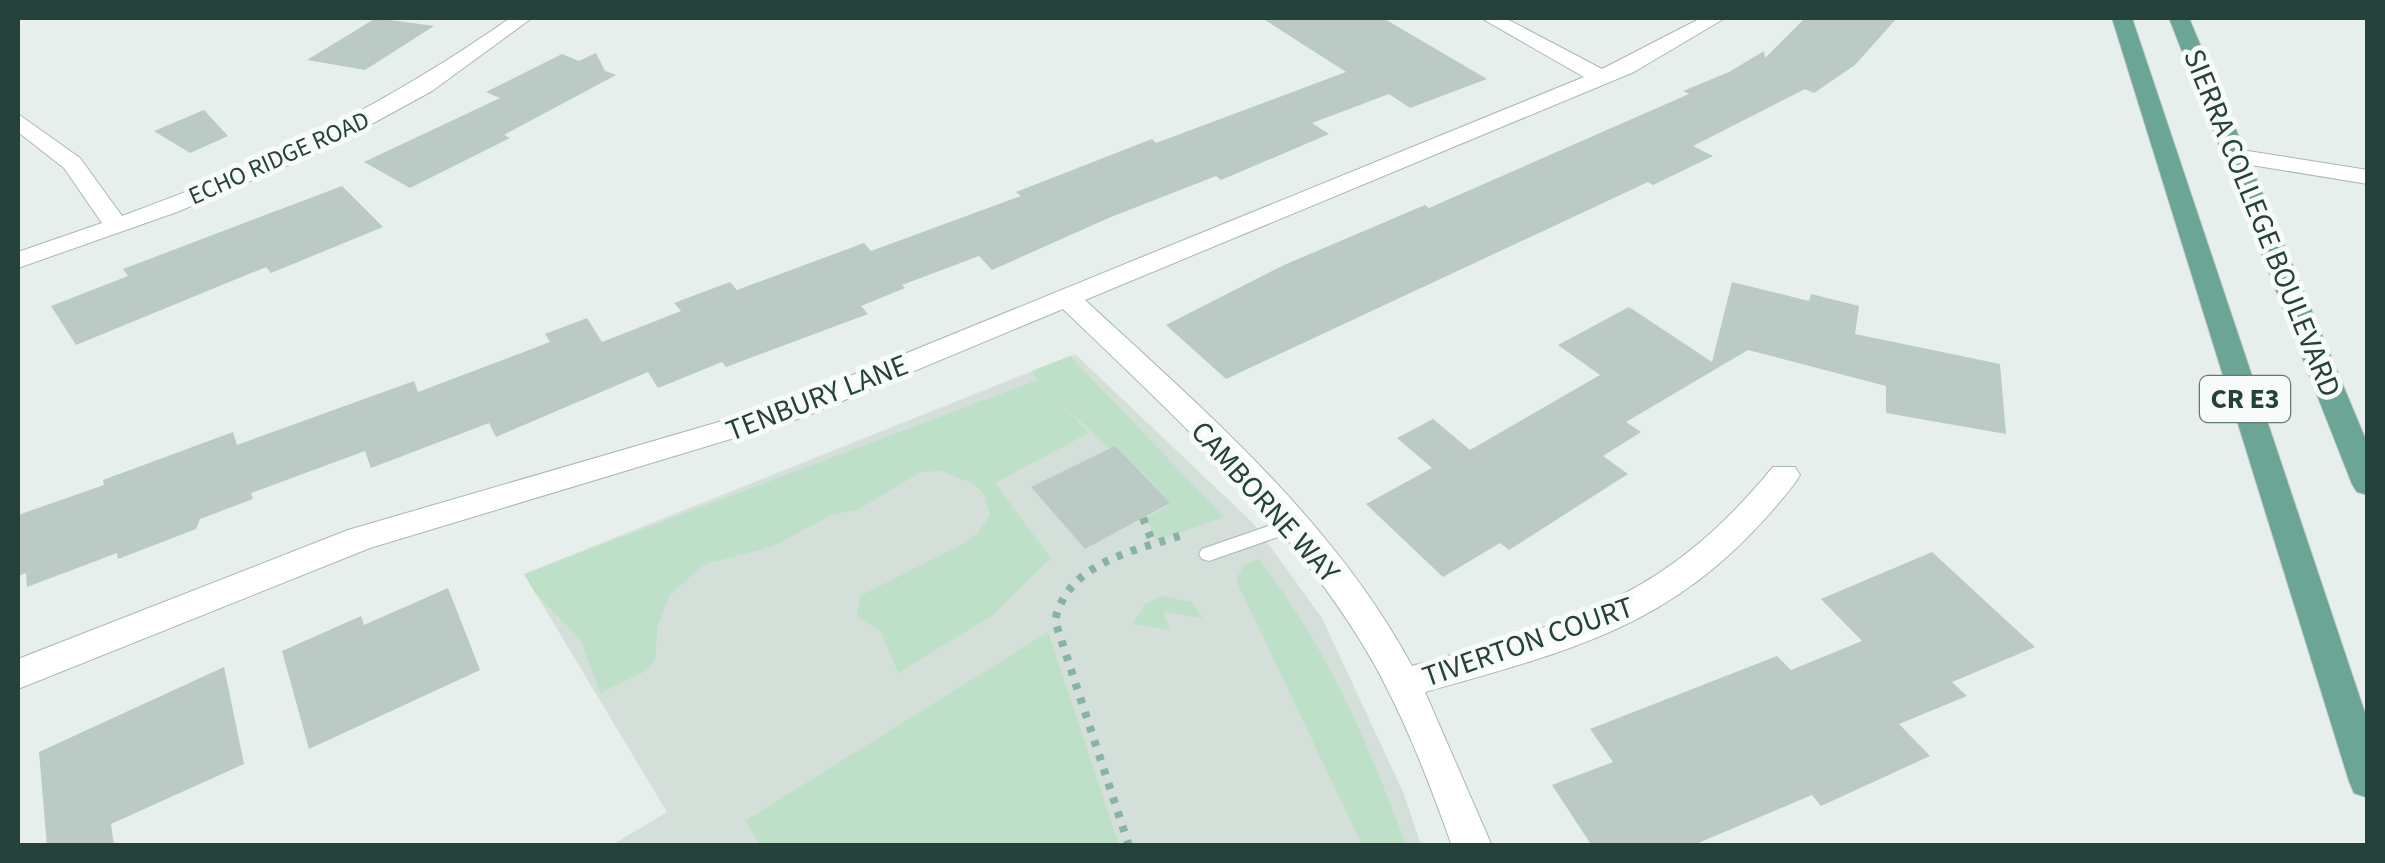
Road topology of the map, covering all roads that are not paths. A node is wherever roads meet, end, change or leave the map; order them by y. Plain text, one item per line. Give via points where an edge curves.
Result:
1 (522, 18) edge
2 (1491, 18) edge
3 (1715, 18) edge
4 (2122, 18) edge
5 (2180, 18) edge
6 (1600, 77) junction
7 (18, 121) edge
8 (2235, 156) junction
9 (2368, 177) edge
10 (117, 226) junction
11 (18, 260) edge
12 (1067, 298) junction
13 (1784, 476) dead end
14 (2368, 484) edge
15 (1294, 524) junction
16 (1209, 554) dead end
17 (18, 674) edge
18 (1401, 684) junction
19 (2368, 781) edge
20 (1472, 846) edge

1 - 10 street, ECHO RIDGE ROAD via 367,119 247,176
2 - 6 street
3 - 6 street, TENBURY LANE
4 - 19 main road, SIERRA COLLEGE BOULEVARD / CR E3
5 - 8 main road, SIERRA COLLEGE BOULEVARD / CR E3
6 - 12 street, TENBURY LANE
7 - 10 street via 72,163
8 - 9 street
8 - 14 main road, SIERRA COLLEGE BOULEVARD / CR E3
10 - 11 street, ECHO RIDGE ROAD
12 - 15 street, CAMBORNE WAY
12 - 17 street, TENBURY LANE via 794,410 360,539
13 - 18 street, TIVERTON COURT via 1727,545 1652,600 1569,635
15 - 16 lane
15 - 18 street, CAMBORNE WAY via 1362,614
18 - 20 street, CAMBORNE WAY

